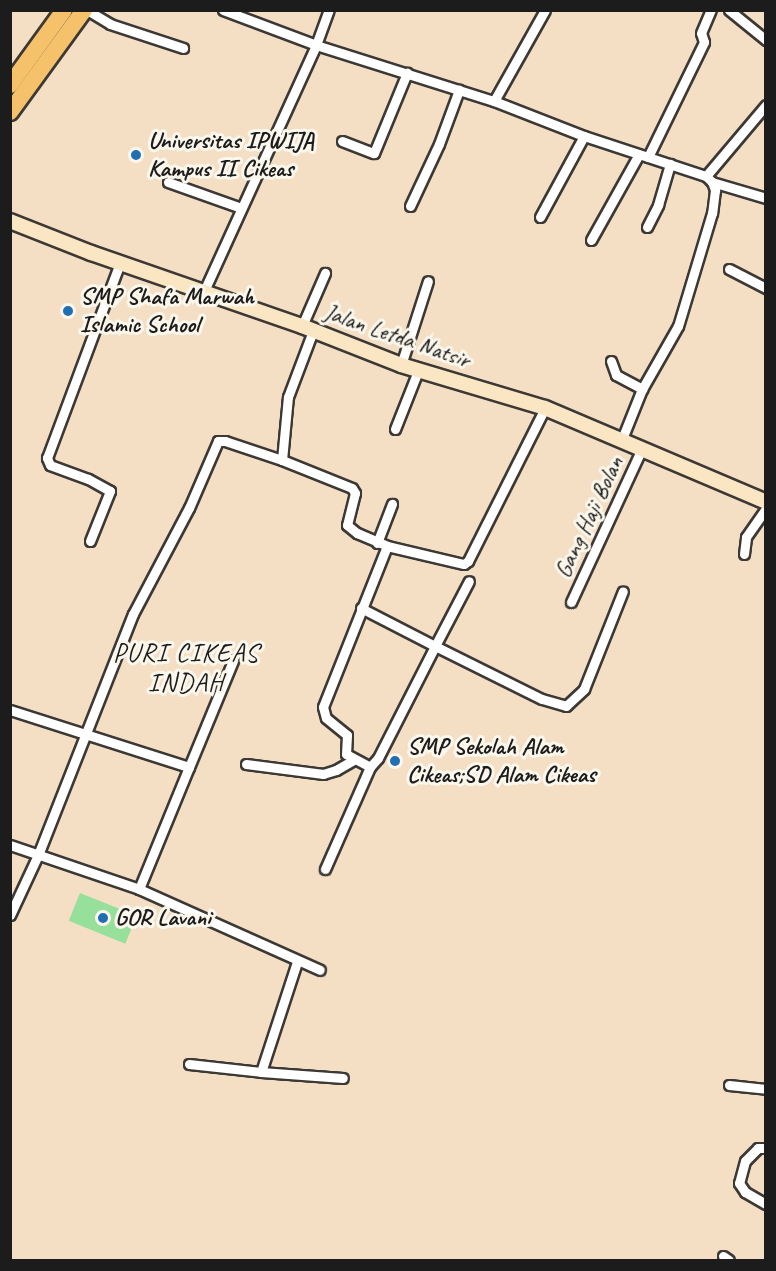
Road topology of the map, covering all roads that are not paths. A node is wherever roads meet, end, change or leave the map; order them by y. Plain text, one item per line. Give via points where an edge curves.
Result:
1 (64, 10) edge
2 (86, 10) edge
3 (224, 10) edge
4 (329, 10) edge
5 (545, 10) edge
6 (711, 10) edge
7 (729, 10) edge
8 (236, 13) edge
9 (765, 40) edge
10 (316, 45) junction
11 (183, 48) dead end
12 (407, 73) junction
13 (10, 85) edge
14 (459, 90) junction
15 (494, 101) junction
16 (765, 105) edge
17 (10, 112) edge
18 (584, 136) junction
19 (342, 141) dead end
20 (643, 155) junction
21 (670, 164) junction
22 (709, 179) junction
23 (168, 183) dead end
24 (765, 198) edge
25 (411, 206) dead end
26 (241, 208) junction
27 (540, 217) dead end
28 (10, 220) edge
29 (647, 227) dead end
30 (591, 240) dead end
31 (120, 263) junction
32 (729, 269) dead end
33 (325, 273) dead end
34 (428, 281) dead end
35 (765, 288) edge
36 (204, 291) junction
37 (307, 328) junction
38 (611, 361) dead end
39 (401, 365) junction
40 (418, 371) junction
41 (642, 389) junction
42 (545, 408) junction
43 (395, 429) dead end
44 (622, 439) junction
45 (642, 448) junction
46 (282, 460) junction
47 (765, 502) edge
48 (392, 504) dead end
49 (765, 508) edge
50 (90, 541) dead end
51 (377, 543) junction
52 (387, 546) junction
53 (744, 554) dead end
54 (469, 581) dead end
55 (623, 591) dead end
56 (571, 602) dead end
57 (361, 608) junction
58 (435, 646) junction
59 (233, 661) dead end
60 (10, 710) edge
61 (85, 735) junction
62 (353, 760) junction
63 (246, 764) dead end
64 (370, 767) junction
65 (189, 768) junction
66 (10, 845) edge
67 (38, 855) junction
68 (325, 869) dead end
69 (139, 889) junction
70 (10, 915) edge
71 (297, 962) junction
72 (320, 970) dead end
73 (189, 1064) dead end
74 (261, 1072) junction
75 (343, 1078) dead end
76 (729, 1085) dead end
77 (765, 1089) edge
78 (765, 1148) edge
79 (765, 1204) edge

1 - 13 highway
2 - 11 street via 110,24
2 - 17 highway
3 - 8 street
4 - 10 street
5 - 15 street
6 - 20 street via 701,33 704,42
7 - 9 street
8 - 10 street
10 - 12 street
10 - 26 street
12 - 14 street
12 - 19 street via 374,153
14 - 15 street
14 - 25 street
15 - 18 street
16 - 22 street
18 - 20 street
18 - 27 street
20 - 21 street
20 - 30 street
21 - 22 street
21 - 29 street via 661,198
22 - 24 street
22 - 41 street via 715,190 712,213 678,326
23 - 26 street
26 - 36 street
28 - 31 main road, Jalan Letda Natsir
31 - 36 main road, Jalan Letda Natsir
31 - 50 street via 47,458 50,465 110,491
32 - 35 street
33 - 37 street
34 - 39 street
36 - 37 main road, Jalan Letda Natsir
37 - 39 main road, Jalan Letda Natsir
37 - 46 street via 288,397
38 - 41 street via 616,375
39 - 40 main road, Jalan Letda Natsir
40 - 42 main road, Jalan Letda Natsir
40 - 43 street
41 - 44 street
42 - 44 main road, Jalan Letda Natsir
42 - 52 street via 466,563
44 - 45 main road, Jalan Letda Natsir
45 - 47 main road, Jalan Letda Natsir
45 - 56 street, Gang Haji Bolan
46 - 51 street via 354,489 347,527
46 - 61 street via 225,441 216,444 189,508 133,614
48 - 51 street
49 - 53 street via 746,537
51 - 52 street
52 - 57 street
54 - 58 street
55 - 58 street via 584,689 566,706 542,699
57 - 58 street
57 - 62 street via 322,707 326,718 347,735 346,754
58 - 64 street
59 - 65 street
60 - 61 street
61 - 65 street
61 - 67 street
62 - 63 street via 323,774
62 - 64 street
64 - 68 street
65 - 69 street
66 - 67 street
67 - 69 street
67 - 70 street
69 - 71 street
71 - 72 street
71 - 74 street
73 - 74 street
74 - 75 street
76 - 77 street
78 - 79 street via 758,1148 745,1161 739,1183 744,1192

